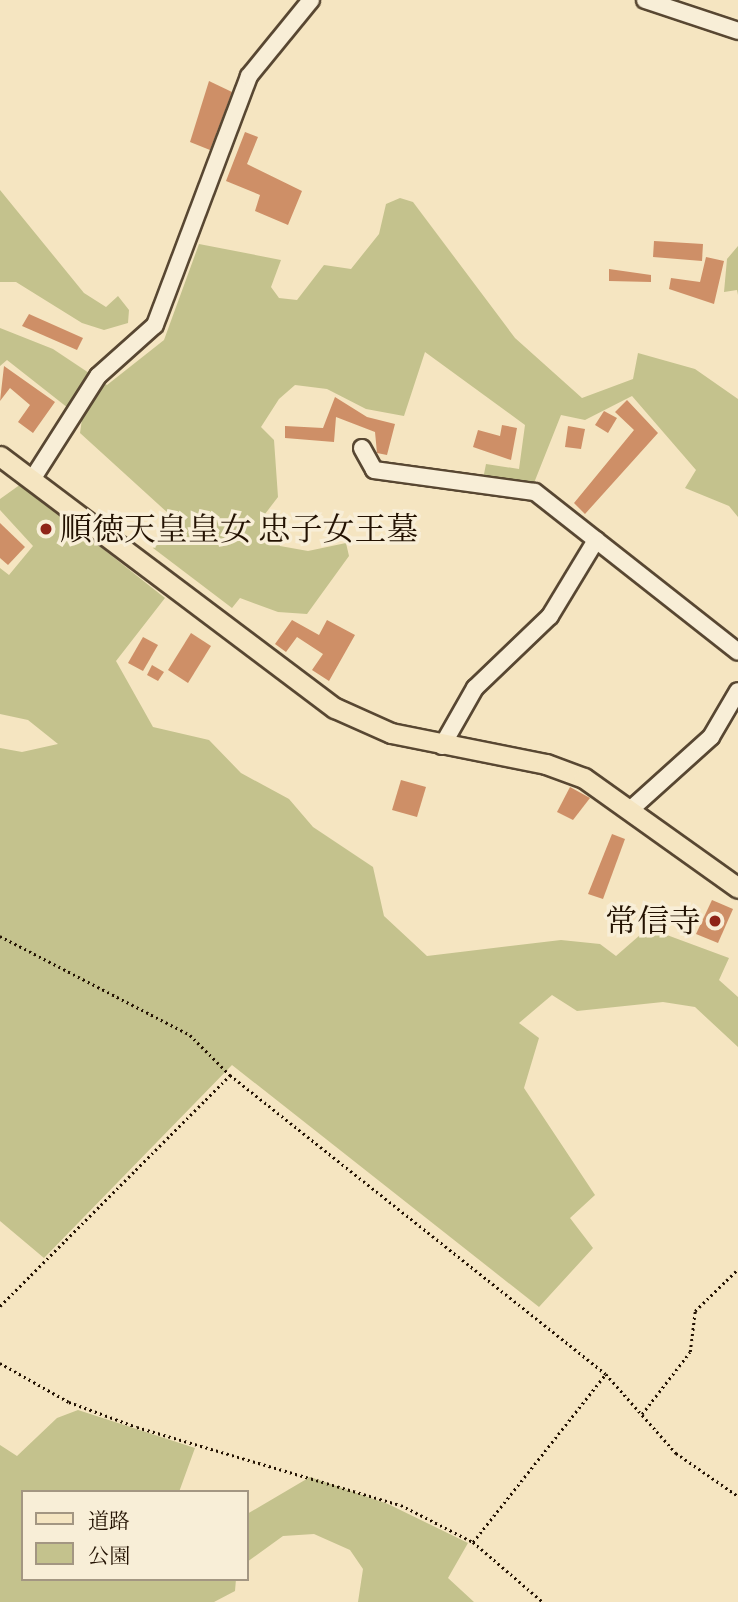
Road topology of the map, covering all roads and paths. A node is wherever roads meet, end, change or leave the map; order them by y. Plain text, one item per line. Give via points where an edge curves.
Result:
1 (311, 0) edge
2 (645, 0) edge
3 (738, 31) edge
4 (362, 448) dead end
5 (0, 456) edge
6 (33, 478) junction
7 (596, 540) junction
8 (738, 652) edge
9 (738, 691) edge
10 (442, 746) junction
11 (630, 810) junction
12 (738, 888) edge
13 (0, 936) edge
14 (230, 1075) junction
15 (738, 1269) edge
16 (0, 1306) edge
17 (0, 1363) edge
18 (606, 1374) junction
19 (642, 1413) junction
20 (738, 1496) edge
21 (473, 1542) junction
22 (543, 1602) edge

1 - 6 street via 249,76 155,325 97,376
2 - 3 street
4 - 7 street via 374,470 535,492
5 - 6 main road
6 - 10 main road via 335,708 391,733
7 - 8 street
7 - 10 street via 550,616 475,688
9 - 11 street via 711,737
10 - 11 main road via 547,764 584,778
11 - 12 main road
13 - 14 path via 160,1015
14 - 16 path
14 - 18 path
15 - 19 path via 695,1311 690,1352
17 - 21 path via 104,1415 349,1486
18 - 19 path
18 - 21 path
19 - 20 path via 676,1453
21 - 22 path

